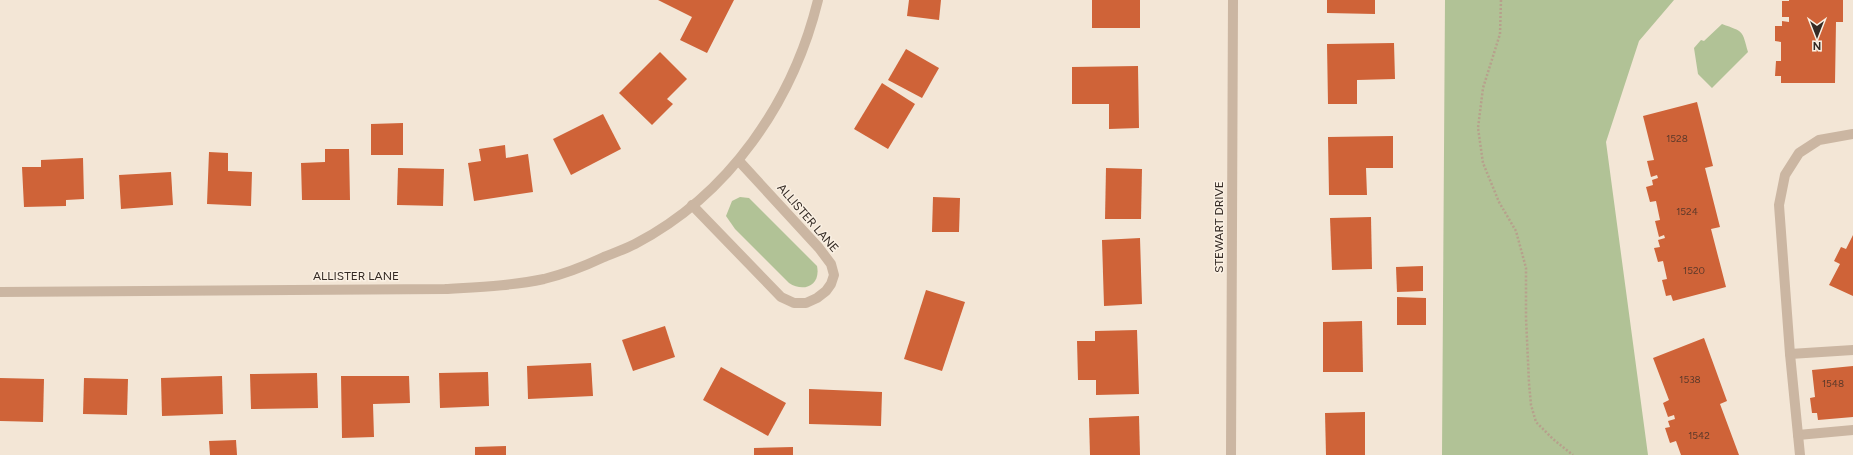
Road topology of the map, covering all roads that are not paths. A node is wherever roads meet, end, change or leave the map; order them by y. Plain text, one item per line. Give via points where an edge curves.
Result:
1 (818, 0) edge
2 (1233, 0) edge
3 (1853, 134) edge
4 (739, 161) junction
5 (692, 205) junction
6 (0, 292) edge
7 (1853, 350) edge
8 (1790, 354) junction
9 (1853, 430) edge
10 (1798, 435) junction
11 (1231, 455) edge
12 (1800, 455) edge

1 - 4 street, ALLISTER LANE via 793,75 769,119
2 - 11 street, STEWART DRIVE
3 - 8 street via 1819,140 1799,153 1785,175 1779,205
4 - 5 street, ALLISTER LANE
4 - 5 street, ALLISTER LANE via 831,264 834,275 826,291 806,303 794,303 781,297
5 - 6 street, ALLISTER LANE via 669,224 634,244 572,270 518,283 445,289
7 - 8 street
8 - 10 street
9 - 10 street
10 - 12 street

